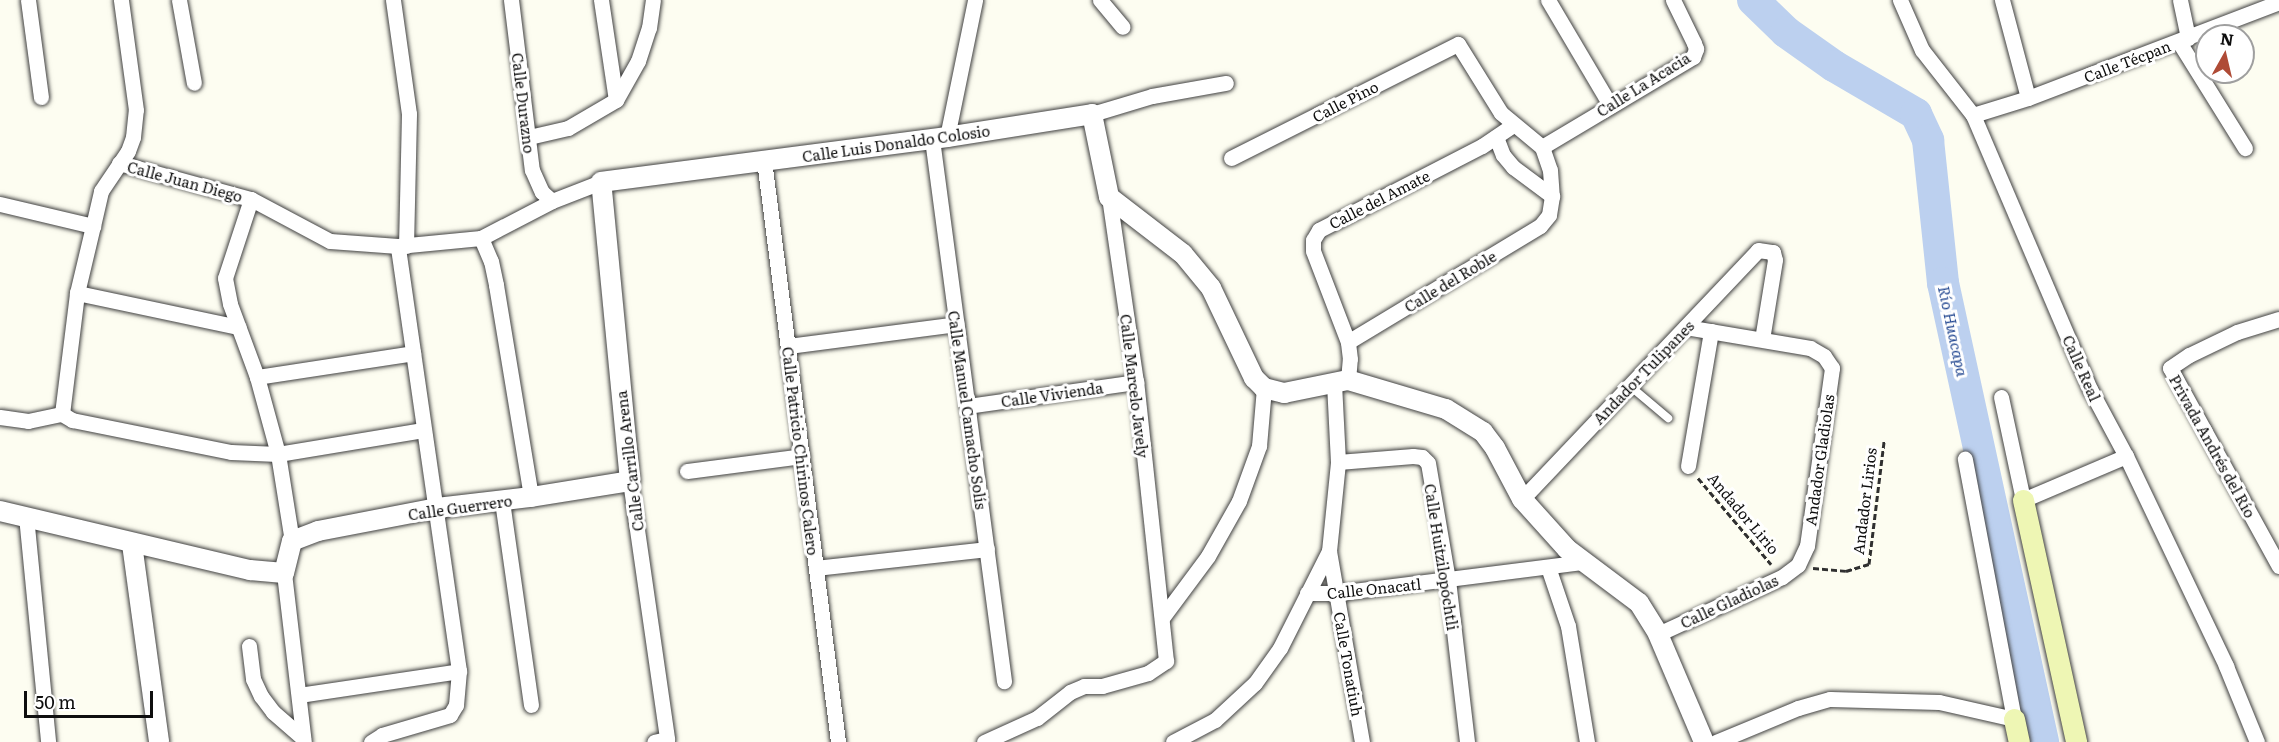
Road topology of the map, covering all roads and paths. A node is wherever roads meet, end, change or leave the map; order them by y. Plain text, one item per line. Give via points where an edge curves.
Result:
1 (28, 0) edge
2 (121, 0) edge
3 (179, 0) edge
4 (393, 0) edge
5 (511, 0) edge
6 (601, 0) edge
7 (653, 0) edge
8 (975, 0) edge
9 (1100, 0) edge
10 (1548, 0) edge
11 (1673, 0) edge
12 (1900, 0) edge
13 (2002, 0) edge
14 (2180, 0) edge
15 (2279, 2) edge
16 (1123, 27) dead end
17 (2184, 40) junction
18 (194, 83) dead end
19 (1226, 83) dead end
20 (41, 97) dead end
21 (2028, 98) junction
22 (616, 100) junction
23 (1610, 105) junction
24 (1092, 114) junction
25 (1973, 115) junction
26 (1513, 125) junction
27 (529, 137) junction
28 (1496, 137) junction
29 (940, 138) junction
30 (1542, 147) junction
31 (2245, 148) dead end
32 (1231, 158) dead end
33 (764, 160) junction
34 (119, 163) junction
35 (600, 182) junction
36 (1109, 196) junction
37 (1552, 196) junction
38 (251, 199) junction
39 (552, 201) junction
40 (0, 205) edge
41 (93, 226) junction
42 (481, 238) junction
43 (402, 246) junction
44 (77, 293) junction
45 (2279, 319) edge
46 (957, 324) junction
47 (238, 327) junction
48 (1686, 327) junction
49 (1710, 331) junction
50 (1762, 339) junction
51 (1348, 342) junction
52 (788, 346) junction
53 (413, 353) junction
54 (257, 377) junction
55 (1341, 381) junction
56 (1136, 382) junction
57 (1630, 386) junction
58 (1264, 388) junction
59 (2001, 396) dead end
60 (968, 406) junction
61 (62, 414) junction
62 (0, 417) edge
63 (1668, 418) dead end
64 (423, 430) junction
65 (1884, 441) dead end
66 (278, 454) junction
67 (802, 456) junction
68 (2126, 456) junction
69 (1965, 459) dead end
70 (1338, 462) junction
71 (1688, 466) joint
72 (687, 471) dead end
73 (630, 481) junction
74 (531, 497) junction
75 (1522, 499) junction
76 (2024, 500) junction
77 (502, 501) junction
78 (437, 508) junction
79 (0, 511) edge
80 (26, 516) junction
81 (292, 541) junction
82 (132, 544) junction
83 (987, 549) junction
84 (1329, 550) junction
85 (1584, 562) junction
86 (1798, 565) junction
87 (2279, 566) edge
88 (1548, 567) junction
89 (816, 568) junction
90 (284, 573) junction
91 (1782, 577) junction
92 (1448, 580) junction
93 (1307, 593) junction
94 (1337, 593) junction
95 (1162, 618) junction
96 (1658, 634) junction
97 (249, 646) dead end
98 (459, 671) junction
99 (1004, 681) dead end
100 (299, 695) junction
101 (531, 705) dead end
102 (2014, 719) junction
103 (304, 740) edge
104 (660, 741) edge
105 (48, 742) edge
106 (159, 742) edge
107 (371, 742) edge
108 (838, 742) edge
109 (984, 742) edge
110 (1173, 742) edge
111 (1362, 742) edge
112 (1467, 742) edge
113 (1587, 742) edge
114 (1704, 742) edge
115 (1716, 742) edge
116 (2019, 742) edge
117 (2076, 742) edge
118 (2257, 742) edge

1 - 20 street
2 - 34 street via 136,110 133,137
3 - 18 street
4 - 43 street via 409,114
5 - 27 street, Calle Durazno
6 - 22 street
7 - 22 street via 638,61
8 - 29 street, Calle Manuel Camacho Solís
9 - 16 street
10 - 23 street
11 - 23 street, Calle La Acacia via 1694,43 1693,57
12 - 25 street, Calle Real via 1922,50
13 - 21 street
14 - 17 street
15 - 17 street, Calle Técpan
17 - 21 street, Calle Técpan
17 - 31 street
19 - 24 street, Calle Luis Donaldo Colosio via 1152,96
21 - 25 street, Calle Técpan
22 - 27 street via 568,128
23 - 30 street, Calle La Acacia
24 - 29 street, Calle Luis Donaldo Colosio
24 - 36 street, Calle Marcelo Javely
25 - 68 street, Calle Real via 2090,389
26 - 28 street, Calle del Amate
26 - 30 street
26 - 32 street, Calle Pino via 1501,113 1458,44
27 - 39 street, Calle Durazno via 532,170 542,192
28 - 37 street via 1513,167
28 - 51 street, Calle del Amate via 1319,230 1313,240 1313,251
29 - 33 street, Calle Luis Donaldo Colosio
29 - 46 street, Calle Manuel Camacho Solís
30 - 37 street via 1550,170
33 - 35 street, Calle Luis Donaldo Colosio
33 - 52 street, Calle Patricio Chirinos Calero
34 - 38 street, Calle Juan Diego
34 - 41 street via 102,191
35 - 39 street
35 - 73 street, Calle Carrillo Arena
36 - 56 street, Calle Marcelo Javely
36 - 58 street via 1183,254 1211,288 1254,378
37 - 51 street, Calle del Roble via 1549,215 1540,226
38 - 43 street, Calle Juan Diego via 330,240
38 - 47 street via 225,278
39 - 42 street
40 - 41 street
41 - 44 street
42 - 43 street, Calle Juan Diego
42 - 74 street via 496,285
43 - 53 street
44 - 47 street
44 - 61 street
45 - 87 street, Privada Andrés del Río via 2237,332 2170,368
46 - 52 street
46 - 60 street, Calle Manuel Camacho Solís
47 - 54 street
48 - 49 street
48 - 50 street, Andador Tulipanes via 1758,250 1766,250 1773,252 1775,260
48 - 57 street, Andador Tulipanes
49 - 50 street
49 - 71 street
50 - 86 street, Andador Gladiolas via 1810,348 1824,356 1832,368 1807,546
51 - 55 street, Calle del Amate via 1350,359
52 - 67 street, Calle Patricio Chirinos Calero
53 - 54 street
53 - 64 street
54 - 66 street
55 - 58 street via 1284,393
55 - 70 street, Calle del Amate
55 - 75 street via 1446,410 1483,432
56 - 60 street, Calle Vivienda
56 - 95 street, Calle Marcelo Javely
57 - 63 lane
57 - 75 street, Andador Tulipanes
58 - 95 street via 1259,446 1239,501 1208,556
59 - 76 street
60 - 83 street, Calle Manuel Camacho Solís
61 - 62 street via 28,421
61 - 66 street via 72,420 231,452
64 - 66 street
64 - 78 street
65 - 86 path, Andador Lirios via 1869,564 1846,571
66 - 81 street
67 - 72 street
67 - 89 street, Calle Patricio Chirinos Calero
68 - 76 street
68 - 118 street, Calle Real via 2226,666
69 - 102 street
70 - 84 street, Calle del Amate
70 - 92 street, Calle Huitzilopóchtli via 1413,456 1428,463
71 - 91 path, Andador Lirio
73 - 74 street, Calle Guerrero
73 - 104 street, Calle Carrillo Arena
74 - 77 street, Calle Guerrero
75 - 85 street
76 - 117 main road
77 - 78 street, Calle Guerrero
77 - 101 street
78 - 81 street, Calle Guerrero via 318,531
78 - 98 street
79 - 80 street
80 - 82 street
80 - 105 street
81 - 90 street
82 - 90 street via 250,570
82 - 106 street
83 - 89 street
83 - 99 street, Calle Manuel Camacho Solís
84 - 93 street
84 - 94 street, Calle Tonatiuh
85 - 88 street, Calle Onacatl
85 - 96 street via 1639,603
86 - 91 street, Calle Gladiolas
88 - 92 street, Calle Onacatl
88 - 113 street via 1568,626
89 - 108 street, Calle Patricio Chirinos Calero
90 - 100 street
91 - 96 street, Calle Gladiolas
92 - 94 street, Calle Onacatl
92 - 112 street, Calle Huitzilopóchtli
93 - 94 street, Calle Onacatl
93 - 110 street via 1280,648 1255,683 1215,720
94 - 111 street, Calle Tonatiuh
95 - 109 street, Calle Marcelo Javely via 1166,661 1148,673 1070,692 1037,718
96 - 114 street
97 - 103 street via 253,679 261,696
98 - 100 street
98 - 107 street via 456,705 450,715 382,735
100 - 103 street
102 - 115 street via 1939,702 1830,699
102 - 116 main road

